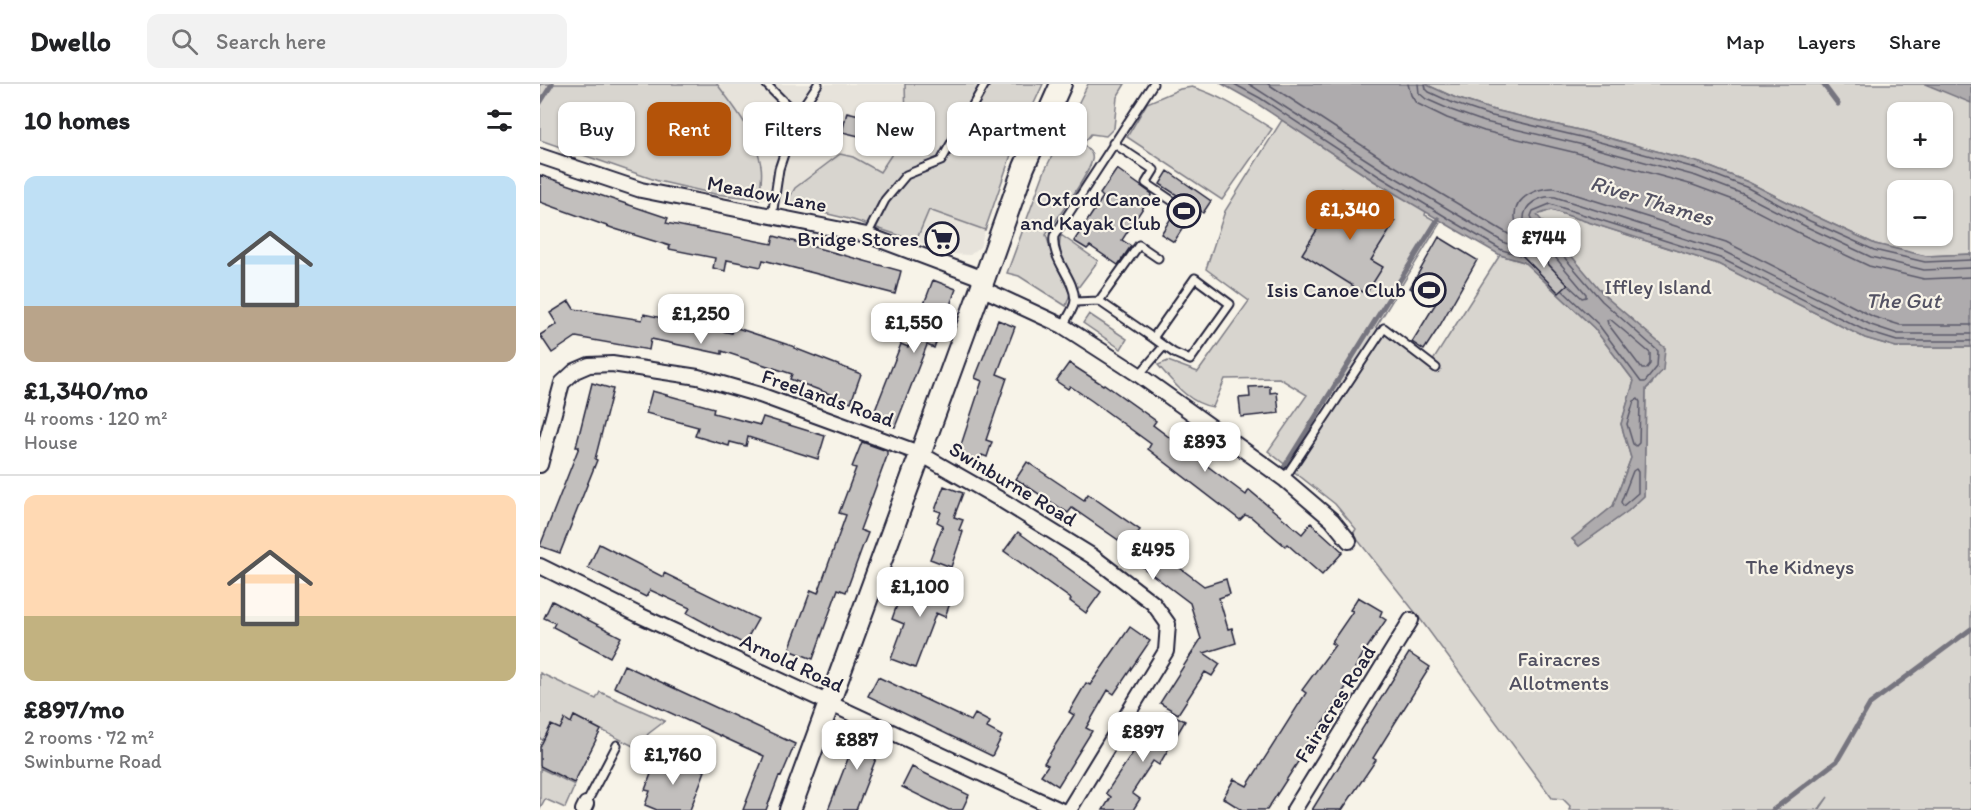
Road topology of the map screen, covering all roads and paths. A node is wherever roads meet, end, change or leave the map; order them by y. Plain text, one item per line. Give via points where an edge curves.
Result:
1 (768, 84) edge
2 (818, 84) edge
3 (985, 84) edge
4 (1061, 84) edge
5 (1153, 84) edge
6 (784, 102) edge
7 (806, 102) edge
8 (1113, 143) junction
9 (540, 156) edge
10 (783, 156) edge
11 (1174, 201) dead end
12 (772, 216) junction
13 (867, 235) junction
14 (1158, 258) dead end
15 (983, 284) junction
16 (1099, 301) junction
17 (1075, 302) junction
18 (1063, 326) junction
19 (1153, 338) junction
20 (1164, 346) junction
21 (1436, 368) dead end
22 (1139, 375) junction
23 (919, 453) junction
24 (540, 465) edge
25 (1284, 479) junction
26 (1349, 541) dead end
27 (540, 566) edge
28 (1411, 620) dead end
29 (828, 703) junction
30 (617, 745) dead end
31 (584, 807) edge
32 (790, 810) edge
33 (1060, 810) edge
34 (1069, 810) edge
35 (1294, 810) edge

1 - 6 lane
2 - 7 lane
3 - 13 lane via 941,161 906,175 885,200
4 - 15 main road via 1024,167
5 - 8 lane
8 - 11 lane via 1154,170 1146,183
8 - 17 lane via 1054,236 1053,245
9 - 12 street, Meadow Lane via 641,190
10 - 12 lane
12 - 13 street, Meadow Lane
13 - 15 street, Meadow Lane
14 - 16 lane via 1140,245
15 - 18 street, Meadow Lane
15 - 23 main road
16 - 17 lane
16 - 19 lane
17 - 18 lane
18 - 22 street, Meadow Lane
19 - 20 lane
19 - 20 lane via 1195,278 1230,304 1190,360
20 - 22 lane
21 - 25 lane via 1384,328
22 - 25 street, Meadow Lane
23 - 24 street, Freelands Road via 760,395 698,378 612,364 589,365 574,371 562,383
23 - 29 main road
23 - 34 street, Swinburne Road via 1092,556 1153,603 1168,624 1166,651
25 - 26 street, Meadow Lane via 1332,520
27 - 29 street, Arnold Road
28 - 35 street, Fairacres Road
29 - 32 main road
29 - 33 street, Arnold Road
30 - 31 lane

